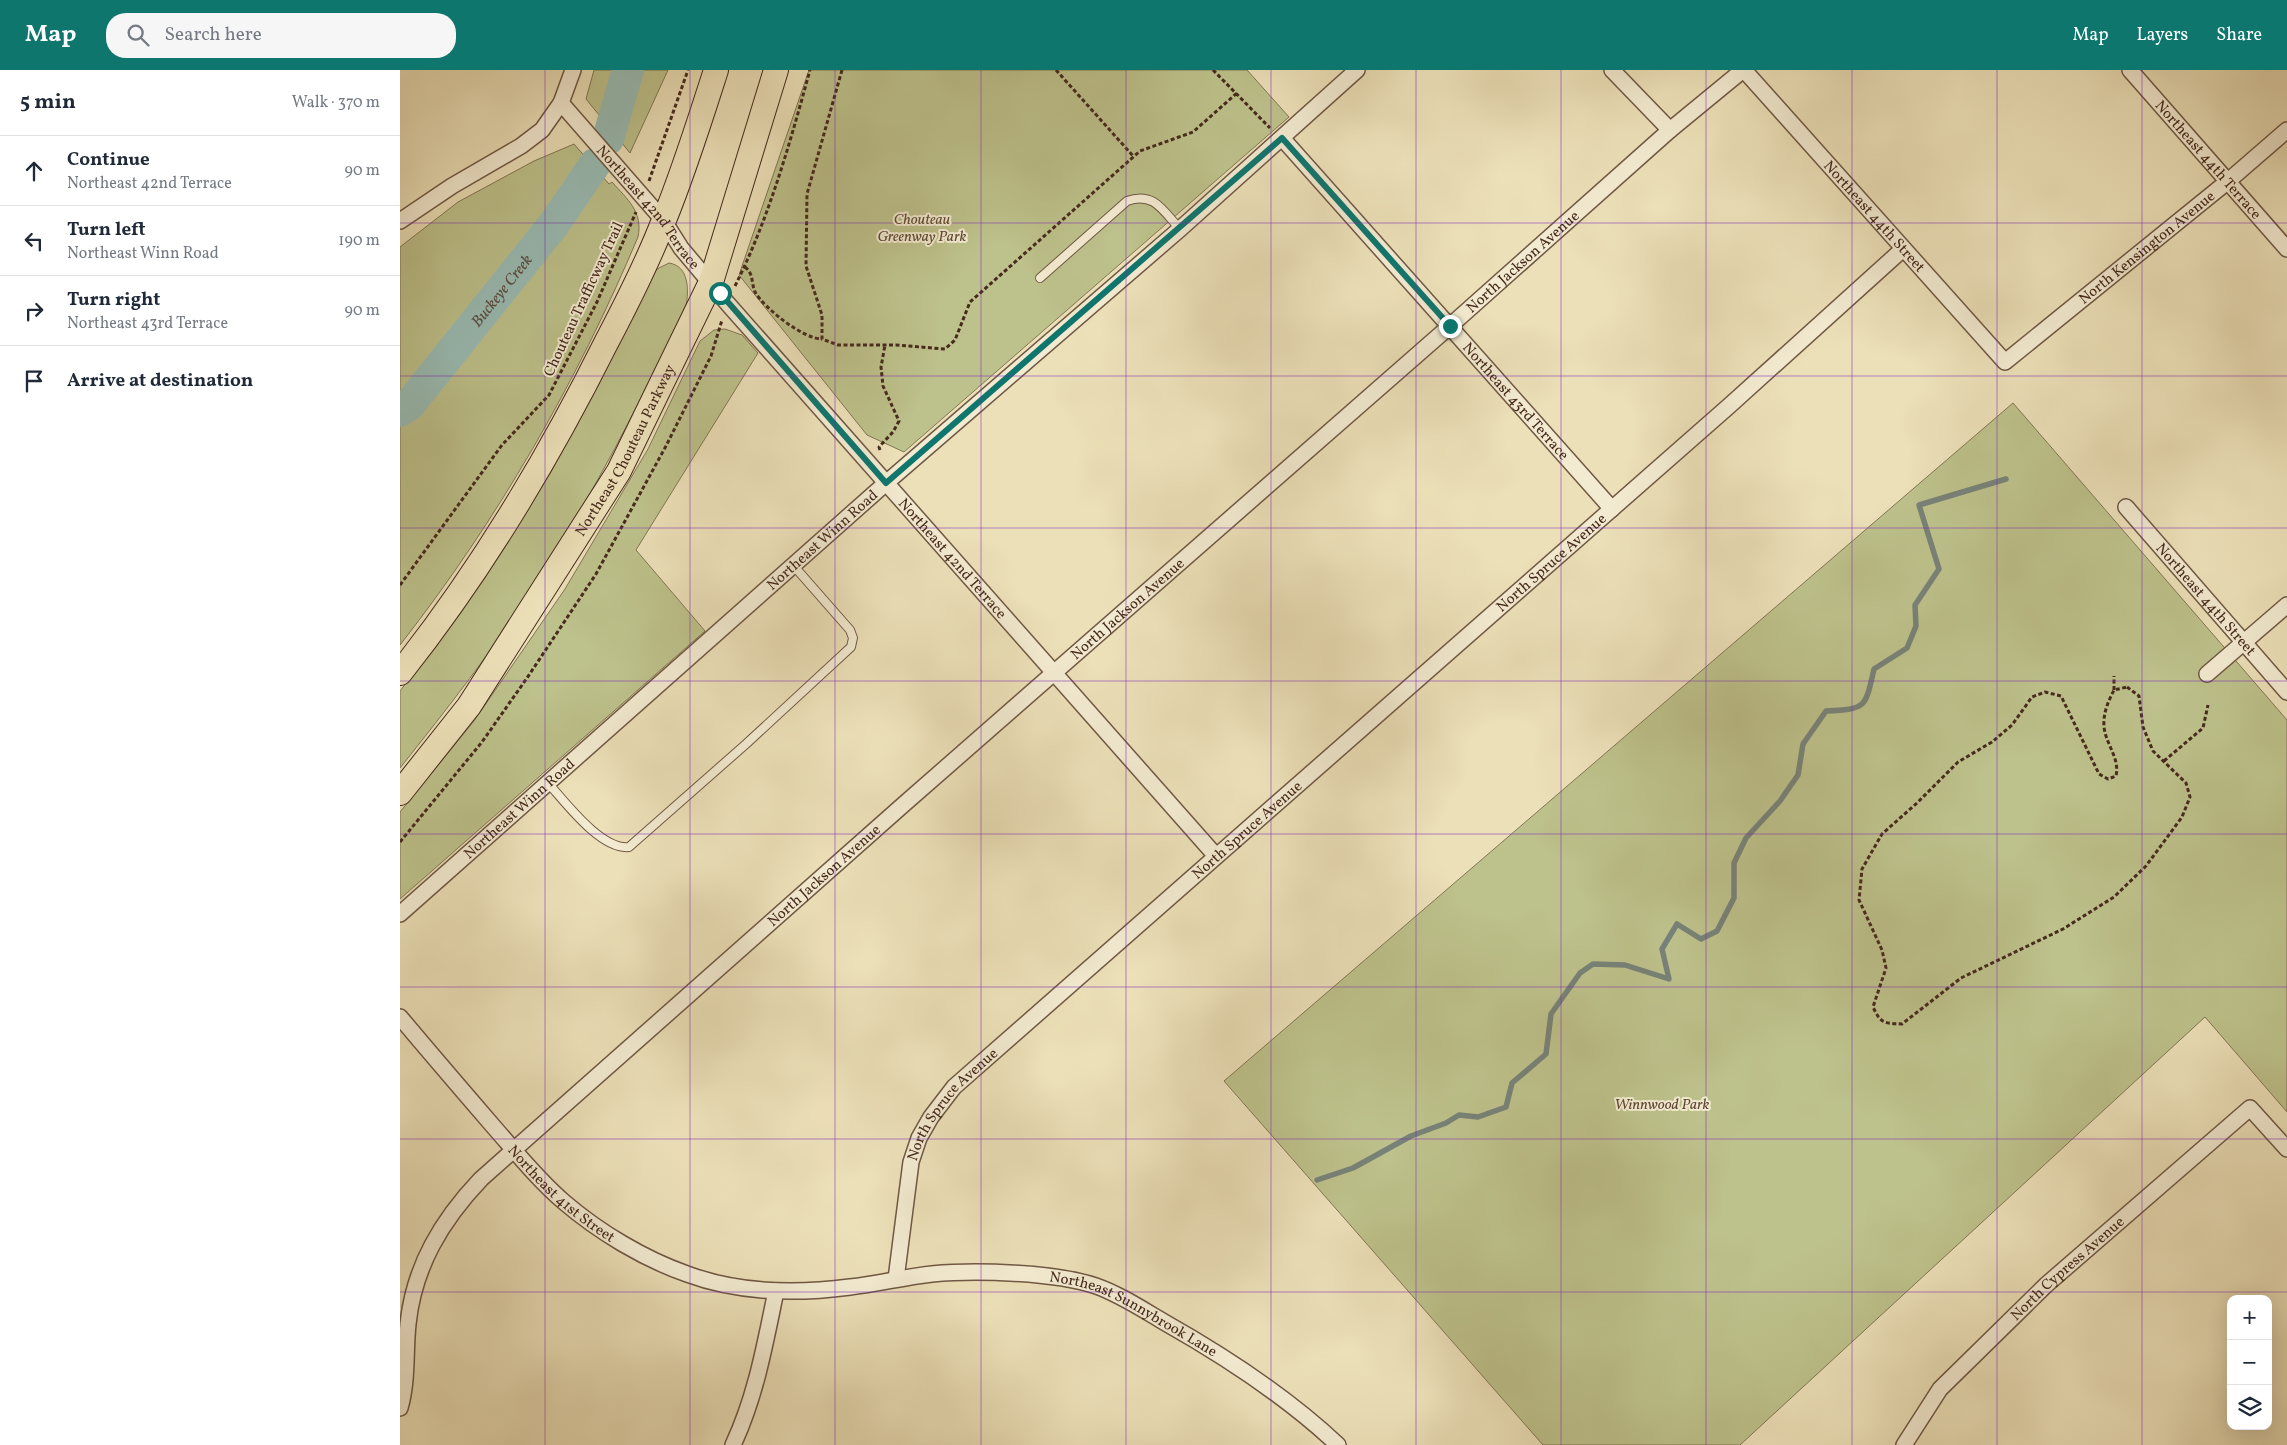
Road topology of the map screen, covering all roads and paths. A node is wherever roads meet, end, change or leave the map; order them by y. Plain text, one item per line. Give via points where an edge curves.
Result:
1 (573, 70) edge
2 (688, 70) edge
3 (716, 70) edge
4 (776, 70) edge
5 (842, 70) edge
6 (1056, 70) edge
7 (1213, 70) edge
8 (1357, 70) edge
9 (1612, 70) edge
10 (1743, 70) edge
11 (2130, 70) edge
12 (1237, 93) junction
13 (561, 103) junction
14 (1670, 130) junction
15 (2287, 130) edge
16 (1282, 138) junction
17 (1134, 157) junction
18 (2228, 182) junction
19 (643, 196) junction
20 (664, 221) junction
21 (400, 222) edge
22 (1180, 228) junction
23 (1903, 248) junction
24 (2287, 249) edge
25 (744, 268) dead end
26 (1040, 278) dead end
27 (711, 282) junction
28 (1450, 326) junction
29 (822, 339) junction
30 (885, 345) junction
31 (2005, 362) joint
32 (886, 483) junction
33 (2126, 507) dead end
34 (1612, 509) junction
35 (793, 565) junction
36 (400, 585) edge
37 (2287, 605) edge
38 (2244, 643) junction
39 (400, 673) edge
40 (1053, 674) junction
41 (2207, 674) dead end
42 (2114, 676) dead end
43 (2114, 690) junction
44 (2287, 692) edge
45 (2208, 705) dead end
46 (2164, 761) junction
47 (548, 783) junction
48 (400, 793) edge
49 (1216, 856) junction
50 (400, 914) edge
51 (400, 1017) edge
52 (2287, 1149) edge
53 (515, 1151) junction
54 (896, 1279) junction
55 (776, 1291) junction
56 (400, 1408) edge
57 (733, 1445) edge
58 (1338, 1445) edge
59 (1904, 1445) edge

1 - 13 street
2 - 19 path, Chouteau Trafficway Trail
3 - 20 main road
4 - 27 main road, Northeast Chouteau Parkway
5 - 29 path via 807,194 806,266 822,315
6 - 17 path
7 - 12 path
8 - 16 street, Northeast Winn Road
9 - 14 street
10 - 14 street, North Jackson Avenue
10 - 23 street, Northeast 44th Street
11 - 18 street, Northeast 44th Terrace
12 - 16 path
12 - 17 path via 1193,132 1140,151
13 - 19 street, Northeast 42nd Terrace
13 - 21 street via 542,130 521,146 452,186
14 - 28 street, North Jackson Avenue
15 - 18 street, North Kensington Avenue
16 - 22 street, Northeast Winn Road
16 - 28 street, Northeast 43rd Terrace
17 - 30 path via 970,302 954,340 945,349
18 - 24 street, Northeast 44th Terrace
18 - 31 street, North Kensington Avenue
19 - 20 street, Northeast 42nd Terrace
19 - 36 path, Chouteau Trafficway Trail via 597,302 549,395 502,445
20 - 27 street, Northeast 42nd Terrace via 681,248
20 - 39 main road via 637,283 577,402 527,489 468,582
22 - 26 lane via 1153,201 1140,196 1127,201
22 - 32 street, Northeast Winn Road
23 - 31 street, Northeast 44th Street
23 - 34 street, North Spruce Avenue
25 - 29 path via 752,275 758,295 782,319 810,338
27 - 32 street, Northeast 42nd Terrace
27 - 48 main road, Northeast Chouteau Parkway via 619,471 469,706
28 - 34 street, Northeast 43rd Terrace
28 - 40 street, North Jackson Avenue
29 - 30 path via 838,345
30 - 32 path via 882,386 899,421 879,447
32 - 35 street, Northeast Winn Road
32 - 40 street, Northeast 42nd Terrace
33 - 38 street, Northeast 44th Street
34 - 49 street, North Spruce Avenue
35 - 47 street, Northeast Winn Road
35 - 47 lane via 850,630 853,638 851,647 746,744 629,847 621,848 604,839
37 - 38 street
38 - 41 street
38 - 44 street, Northeast 44th Street
40 - 49 street, Northeast 42nd Terrace
40 - 53 street, North Jackson Avenue
42 - 43 path
43 - 46 path via 2127,687 2139,696 2143,727 2153,751
43 - 46 path via 2105,709 2104,728 2118,767 2116,776 2108,779 2099,774 2061,696 2045,692 2032,697 2012,725 1992,742 1958,762 1882,834 1862,869 1859,900 1882,950 1886,968 1873,1007 1879,1020 1902,1024 1961,978 2063,929 2114,897 2146,866 2182,818 2190,797 2186,783
45 - 46 path via 2203,728
47 - 50 street, Northeast Winn Road
49 - 54 street, North Spruce Avenue via 945,1097 927,1124 911,1162
51 - 53 street, Northeast 41st Street
52 - 59 street, North Cypress Avenue via 2250,1108 2046,1285 1940,1389
53 - 55 street, Northeast 41st Street via 564,1202 609,1234 656,1261 688,1275
53 - 56 street, North Jackson Avenue via 456,1205 436,1235 421,1267 412,1301 406,1379
54 - 55 street via 814,1291
54 - 58 street, Northeast Sunnybrook Lane via 934,1274 1006,1273 1095,1286 1206,1346 1270,1389
55 - 57 street via 747,1416

